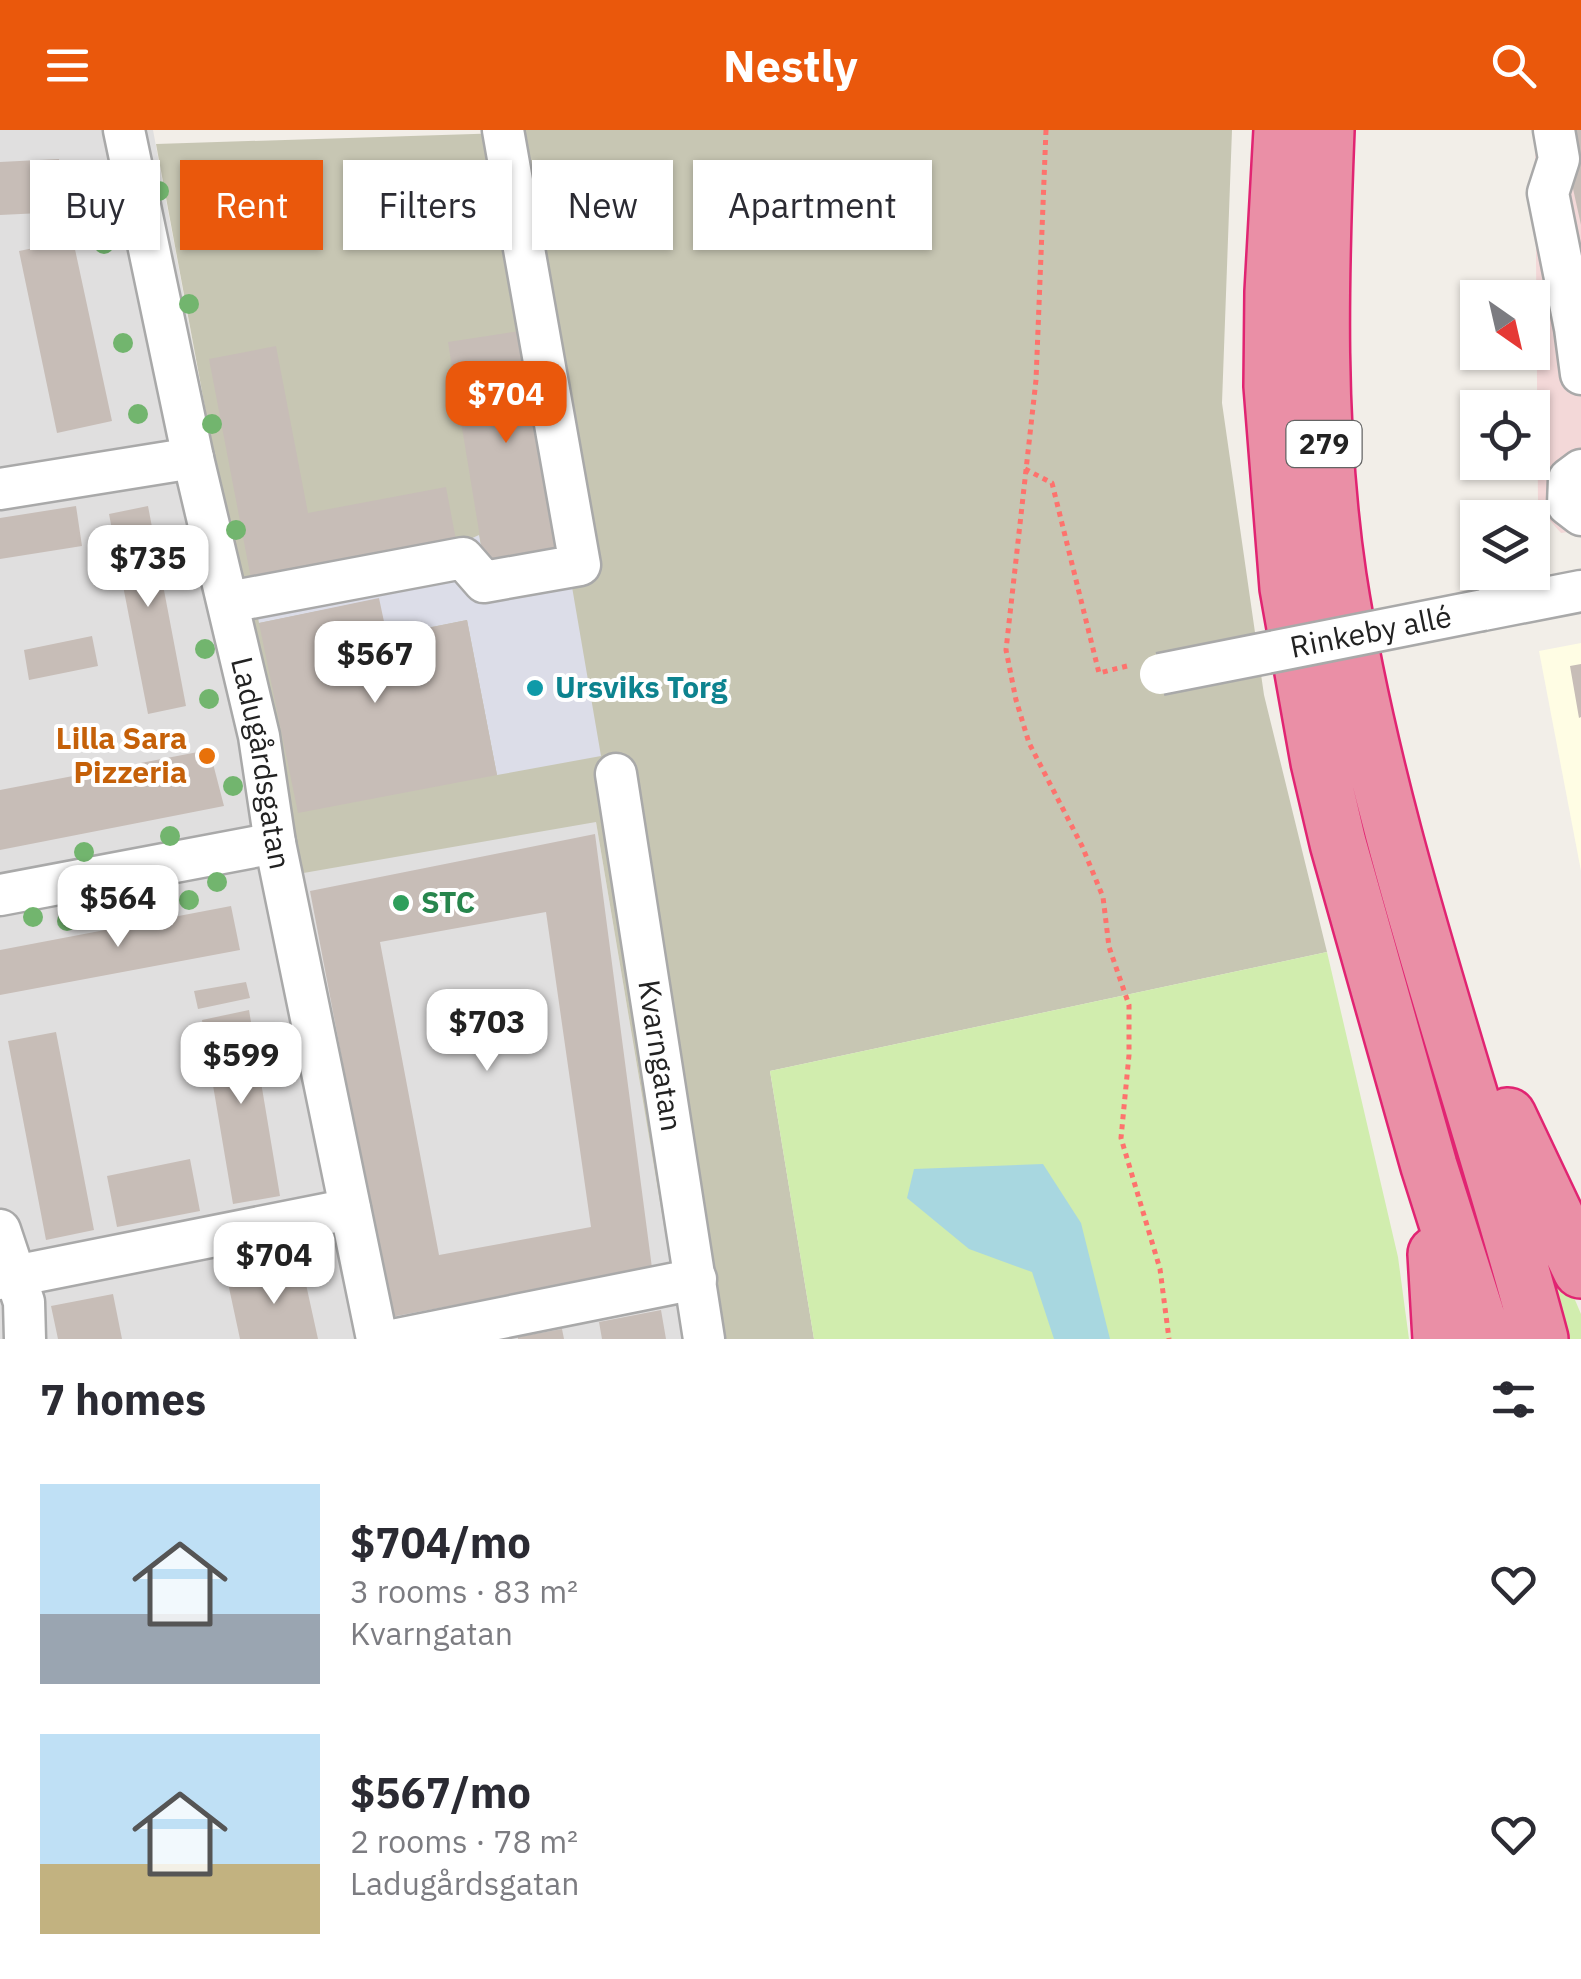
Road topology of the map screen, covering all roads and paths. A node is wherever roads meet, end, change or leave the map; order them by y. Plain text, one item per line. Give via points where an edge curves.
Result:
1 (124, 130) edge
2 (503, 130) edge
3 (1046, 130) edge
4 (1282, 130) edge
5 (1326, 130) edge
6 (1554, 130) edge
7 (1578, 327) edge
8 (1581, 374) edge
9 (193, 458) junction
10 (1025, 470) junction
11 (1581, 470) edge
12 (0, 489) edge
13 (1581, 515) edge
14 (1581, 591) edge
15 (228, 602) junction
16 (1152, 668) joint
17 (616, 774) dead end
18 (275, 842) junction
19 (0, 895) edge
20 (1417, 917) junction
21 (1430, 1166) junction
22 (350, 1209) junction
23 (0, 1230) edge
24 (1581, 1270) edge
25 (7, 1278) edge
26 (696, 1279) junction
27 (25, 1339) edge
28 (377, 1339) edge
29 (397, 1339) edge
30 (704, 1339) edge
31 (1169, 1339) edge
32 (1442, 1339) edge
33 (1484, 1339) edge
34 (1540, 1339) edge

1 - 9 street, Ladugårdsgatan
2 - 15 street via 580,565 484,582 463,558
3 - 10 path via 1036,380
4 - 21 highway, 279 via 1272,386 1288,588 1334,827
5 - 20 highway, 279 via 1320,288 1324,457 1338,578
6 - 7 street via 1559,159 1548,193
7 - 8 street
9 - 12 street
9 - 15 street, Ladugårdsgatan
10 - 16 path via 1052,483 1099,673
10 - 31 path via 1006,650 1029,744 1104,897 1109,947 1129,1005 1121,1138 1160,1269
11 - 13 street via 1569,479 1568,505
14 - 16 street, Rinkeby allé, bridge
15 - 18 street, Ladugårdsgatan
17 - 26 street, Kvarngatan
18 - 19 street
18 - 22 street, Ladugårdsgatan
20 - 24 highway
20 - 34 highway, 279
21 - 32 highway
21 - 33 highway
22 - 25 street
22 - 28 street, Ladugårdsgatan
23 - 25 street
25 - 27 street via 24,1302
26 - 29 street
26 - 30 street, Kvarngatan

